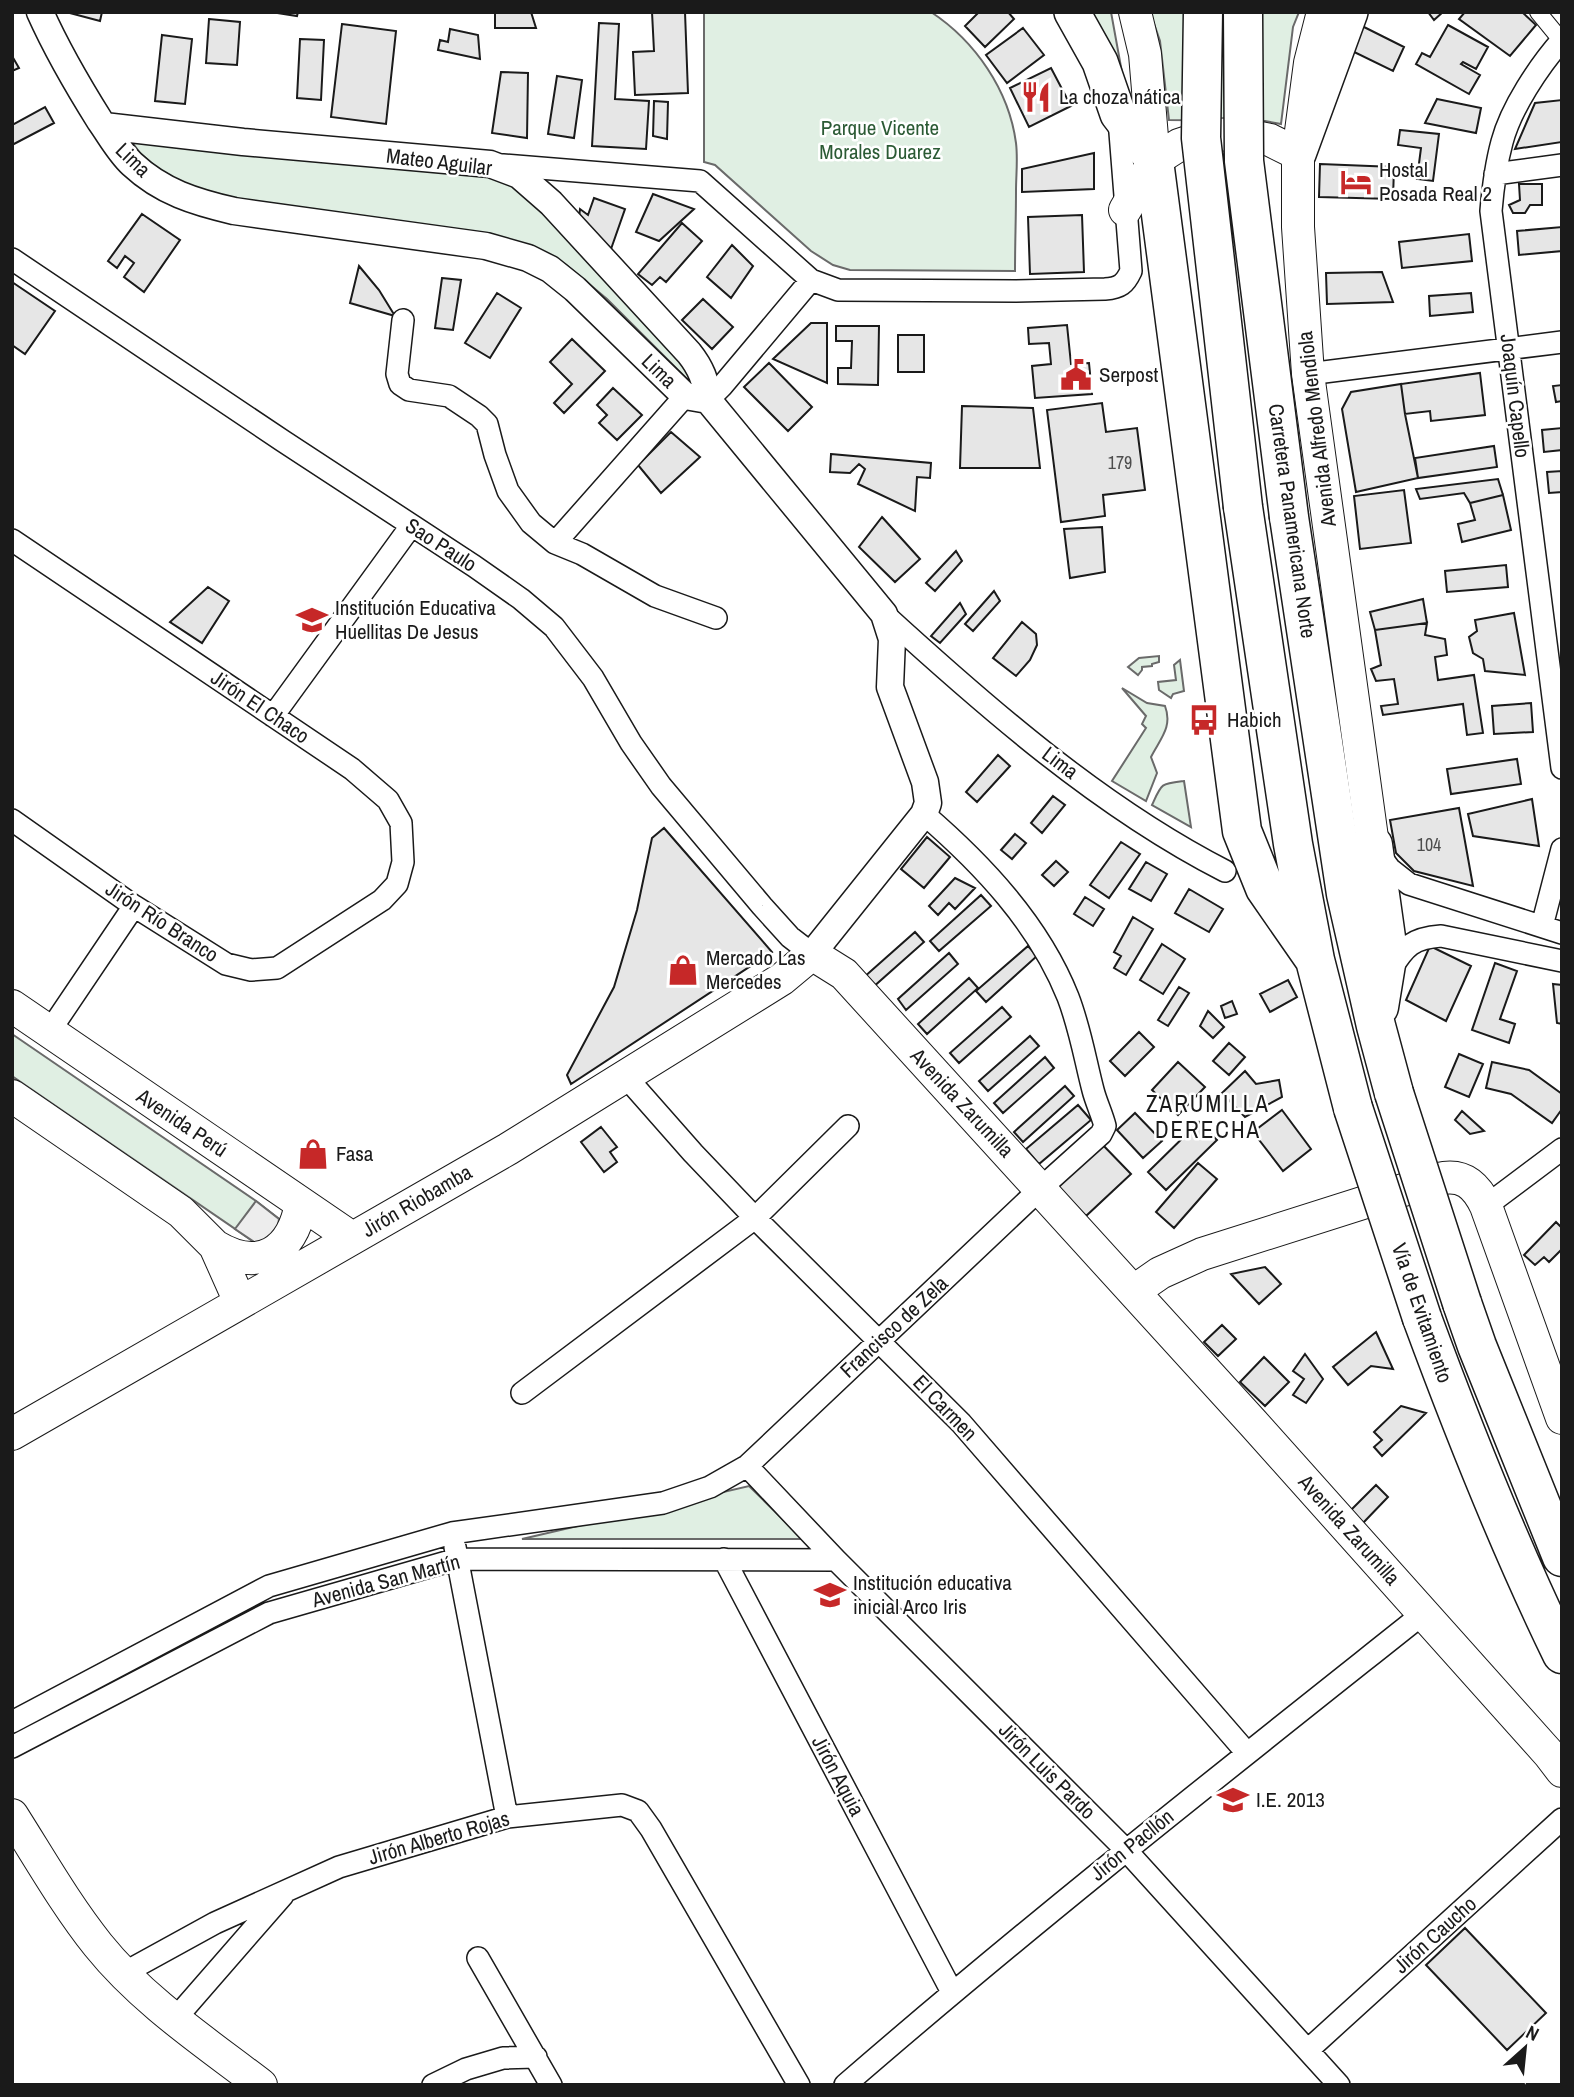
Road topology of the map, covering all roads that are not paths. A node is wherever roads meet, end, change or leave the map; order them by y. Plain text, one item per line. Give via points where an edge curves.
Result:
1 (40, 12) edge
2 (1072, 12) edge
3 (1135, 12) edge
4 (1202, 12) edge
5 (1243, 12) edge
6 (1323, 12) edge
7 (1350, 12) edge
8 (1538, 12) edge
9 (1562, 40) edge
10 (1118, 114) junction
11 (104, 126) junction
12 (1298, 154) junction
13 (1154, 162) junction
14 (490, 164) junction
15 (1562, 165) edge
16 (1495, 174) junction
17 (1125, 210) junction
18 (12, 260) edge
19 (811, 280) junction
20 (403, 320) dead end
21 (1562, 342) edge
22 (1509, 349) junction
23 (1308, 374) junction
24 (696, 398) junction
25 (411, 526) junction
26 (12, 540) edge
27 (555, 543) junction
28 (884, 614) junction
29 (716, 618) dead end
30 (273, 716) junction
31 (1562, 768) edge
32 (924, 814) junction
33 (12, 820) edge
34 (1373, 845) junction
35 (1562, 849) edge
36 (1225, 870) dead end
37 (134, 906) junction
38 (357, 917) joint
39 (1552, 930) edge
40 (812, 954) junction
41 (1315, 960) junction
42 (1562, 961) edge
43 (1382, 986) junction
44 (12, 1006) edge
45 (1376, 1026) junction
46 (49, 1032) junction
47 (626, 1077) junction
48 (12, 1096) edge
49 (848, 1126) dead end
50 (1562, 1149) edge
51 (1041, 1188) junction
52 (301, 1204) junction
53 (1486, 1206) junction
54 (755, 1218) junction
55 (352, 1238) junction
56 (215, 1246) junction
57 (1133, 1291) junction
58 (240, 1302) junction
59 (879, 1340) junction
60 (522, 1394) dead end
61 (1562, 1418) edge
62 (12, 1434) edge
63 (747, 1466) junction
64 (452, 1533) junction
65 (1562, 1558) edge
66 (457, 1559) junction
67 (724, 1559) junction
68 (836, 1560) junction
69 (1424, 1613) junction
70 (1562, 1654) edge
71 (12, 1722) edge
72 (12, 1747) edge
73 (1247, 1753) junction
74 (1562, 1771) edge
75 (12, 1815) edge
76 (507, 1817) junction
77 (1562, 1819) edge
78 (1125, 1849) junction
79 (287, 1891) junction
80 (478, 1958) dead end
81 (124, 1973) junction
82 (952, 1992) junction
83 (175, 2019) junction
84 (1308, 2050) junction
85 (536, 2057) junction
86 (261, 2085) edge
87 (433, 2085) edge
88 (551, 2085) edge
89 (799, 2085) edge
90 (845, 2085) edge
91 (1339, 2085) edge

1 - 11 street, Lima
2 - 10 main road via 1100,62
3 - 13 main road via 1144,54
4 - 41 highway, Carretera Panamericana Norte, bridge via 1201,138 1243,507 1293,844
5 - 45 highway, Carretera Panamericana Norte, bridge via 1244,161 1289,517 1346,894
6 - 12 main road, Avenida Alfredo Mendiola via 1310,63
7 - 12 main road
8 - 9 street
9 - 16 street, Joaquín Capello via 1540,65 1520,101 1503,139
10 - 13 main road
10 - 17 street
11 - 14 street, Mateo Aguilar
11 - 24 street, Lima via 132,164 194,202 486,246 528,258 575,289
12 - 13 main road via 1270,140 1240,134 1209,135 1179,145
12 - 23 main road, Avenida Alfredo Mendiola
13 - 17 main road
13 - 41 highway via 1242,831 1265,888
14 - 19 street via 701,181
14 - 24 street, Mateo Aguilar via 519,175 551,203 690,353 706,383
15 - 16 street
16 - 22 street, Joaquín Capello via 1491,211
17 - 19 street via 1131,271 1118,288 846,291
18 - 25 street, Sao Paulo
19 - 24 street via 722,386
20 - 27 street via 400,384 409,390 449,396 479,416 486,424 508,491 531,523
21 - 22 street
22 - 23 street
22 - 31 street, Joaquín Capello
23 - 34 main road, Avenida Alfredo Mendiola
24 - 27 street
24 - 28 street, Lima
25 - 30 street
25 - 40 street, Sao Paulo via 521,599 554,627 593,678 662,786 762,906
26 - 30 street, Jirón El Chaco
27 - 29 street via 655,596
28 - 32 street via 892,639 890,687 925,782 928,803
28 - 36 street, Lima via 971,692 1084,780 1143,822
30 - 38 street, Jirón El Chaco via 352,769 388,800 400,819 403,862 397,884
32 - 40 street
32 - 51 street, Francisco de Zela via 964,849 1016,908 1060,978 1082,1039 1105,1126
33 - 37 street, Jirón Río Branco
34 - 39 street via 1390,869 1409,884
34 - 43 highway via 1388,951
35 - 39 street
37 - 38 street, Jirón Río Branco via 226,964 251,970 276,968
37 - 46 street
40 - 47 main road, Jirón Riobamba via 782,979
40 - 51 main road, Avenida Zarumilla via 844,974
41 - 70 highway, Vía de Evitamiento, bridge via 1353,1108 1422,1318 1498,1514
42 - 43 street via 1441,936 1424,937 1399,958
43 - 45 highway
44 - 46 main road, Avenida Perú
45 - 65 highway, Vía de Evitamiento, bridge via 1462,1303
46 - 52 main road, Avenida Perú
47 - 54 street, El Carmen
47 - 55 main road, Jirón Riobamba
48 - 56 main road via 181,1212
49 - 54 street
50 - 53 street
51 - 57 main road, Avenida Zarumilla
51 - 59 street, Francisco de Zela
52 - 55 main road, Avenida Perú
52 - 56 main road via 288,1240 272,1253 252,1259 230,1255
53 - 57 main road via 1469,1182 1455,1177 1438,1179 1202,1254
53 - 61 main road
54 - 59 street, El Carmen
54 - 60 street
55 - 58 main road, Jirón Riobamba
56 - 58 main road
57 - 69 main road, Avenida Zarumilla
58 - 62 main road, Jirón Riobamba
59 - 63 street, Francisco de Zela
59 - 73 street, El Carmen via 961,1423
63 - 64 street, Avenida San Martín via 710,1488 663,1503
63 - 68 street, Jirón Luis Pardo
64 - 66 street
64 - 71 street, Avenida San Martín via 269,1586
66 - 67 street, Avenida San Martín
66 - 72 street, Avenida San Martín via 269,1613
66 - 76 street
67 - 68 street, Avenida San Martín
67 - 82 street, Jirón Aquia
68 - 78 street, Jirón Luis Pardo
69 - 73 street, Jirón Pacllón
69 - 74 main road, Avenida Zarumilla
73 - 78 street, Jirón Pacllón
75 - 81 main road via 76,1916
76 - 79 street, Jirón Alberto Rojas via 339,1867
76 - 89 street, Jirón Alberto Rojas via 622,1805 638,1811
77 - 84 street, Jirón Caucho
78 - 82 street, Jirón Pacllón
78 - 84 street, Jirón Luis Pardo
79 - 81 street, Jirón Alberto Rojas via 215,1923
79 - 83 street, Jirón Alberto Rojas
80 - 85 street
81 - 83 main road
82 - 90 street, Jirón Pacllón
83 - 86 main road
84 - 91 street, Jirón Luis Pardo
85 - 87 street via 503,2058 466,2068
85 - 88 street

